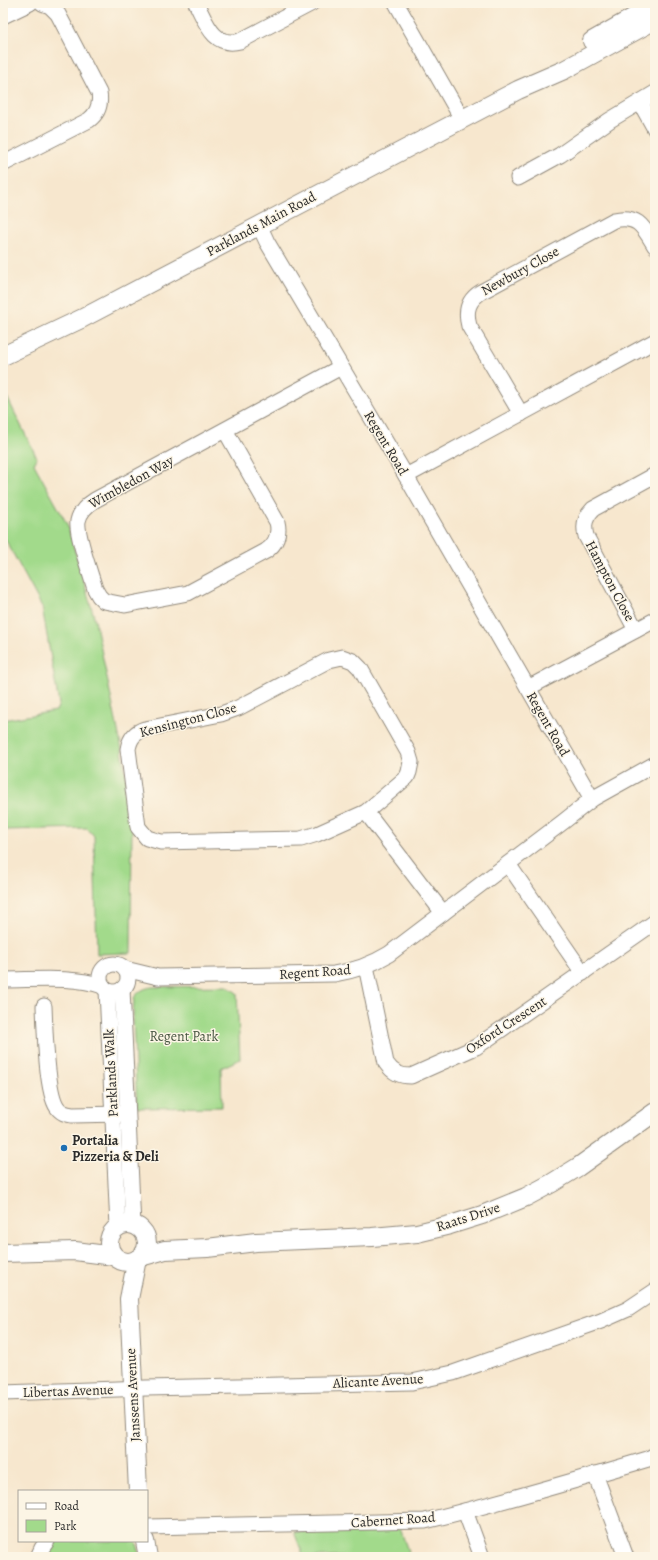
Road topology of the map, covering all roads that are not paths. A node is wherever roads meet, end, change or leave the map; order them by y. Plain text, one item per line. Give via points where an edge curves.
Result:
1 (30, 3) edge
2 (43, 3) edge
3 (196, 3) edge
4 (312, 3) edge
5 (396, 3) edge
6 (654, 3) edge
7 (3, 16) edge
8 (655, 20) edge
9 (518, 90) junction
10 (655, 93) edge
11 (640, 102) junction
12 (462, 119) junction
13 (655, 129) edge
14 (3, 164) edge
15 (518, 178) dead end
16 (259, 225) junction
17 (655, 246) edge
18 (655, 342) edge
19 (3, 356) edge
20 (341, 367) junction
21 (521, 414) junction
22 (225, 430) junction
23 (655, 475) edge
24 (406, 476) junction
25 (655, 620) edge
26 (636, 630) junction
27 (528, 688) junction
28 (655, 764) edge
29 (592, 799) junction
30 (366, 812) junction
31 (508, 864) junction
32 (443, 913) junction
33 (655, 922) edge
34 (366, 966) junction
35 (104, 968) junction
36 (125, 969) junction
37 (583, 972) junction
38 (158, 977) junction
39 (70, 979) junction
40 (3, 980) edge
41 (105, 988) junction
42 (124, 988) junction
43 (44, 1006) dead end
44 (655, 1112) edge
45 (129, 1113) junction
46 (113, 1114) junction
47 (126, 1230) junction
48 (256, 1242) junction
49 (75, 1251) junction
50 (3, 1253) edge
51 (116, 1258) junction
52 (139, 1258) junction
53 (655, 1291) edge
54 (129, 1299) junction
55 (132, 1388) junction
56 (3, 1393) edge
57 (655, 1455) edge
58 (595, 1474) junction
59 (138, 1490) edge
60 (465, 1511) junction
61 (148, 1527) edge
62 (46, 1542) edge
63 (145, 1542) edge
64 (38, 1557) edge
65 (148, 1557) edge
66 (482, 1557) edge
67 (626, 1557) edge

1 - 7 street
2 - 14 street via 54,10 62,21 99,93 99,108 89,120
3 - 4 street via 214,35 222,40 234,42
5 - 12 street
6 - 9 street, Parklands Main Road via 642,13 549,67
8 - 9 street, Parklands Main Road via 564,70
9 - 12 street, Parklands Main Road
10 - 11 street
11 - 13 street
11 - 15 street via 560,155
12 - 16 street, Parklands Main Road
16 - 19 street, Parklands Main Road via 83,318
16 - 20 street, Regent Road via 266,242
17 - 21 street, Newbury Close via 640,224 625,218 614,220 475,296 468,308 469,326
18 - 21 street
20 - 22 street, Wimbledon Way
20 - 24 street, Regent Road
21 - 24 street
22 - 22 street, Wimbledon Way via 85,507 78,522 79,533 95,589 104,601 125,605 188,593 266,551 274,543 278,533 277,522
23 - 26 street, Hampton Close via 593,509 588,513 584,524 586,536
24 - 27 street, Regent Road
25 - 26 street, Hampton Close
26 - 27 street, Hampton Close
27 - 29 street, Regent Road
28 - 29 street
29 - 31 street, Regent Road
30 - 30 street, Kensington Close via 404,780 411,762 408,752 360,668 348,658 329,660 238,708 221,714 140,731 135,733 129,743 138,827 147,838 156,842 301,839
30 - 32 street
31 - 32 street, Regent Road
31 - 37 street
32 - 34 street, Regent Road via 389,954
33 - 37 street, Oxford Crescent
34 - 37 street, Oxford Crescent via 386,1063 394,1072 405,1076 416,1074 476,1047
34 - 38 street, Regent Road via 334,974
35 - 36 street via 117,964
35 - 39 street
35 - 41 street via 100,977
36 - 38 street, Regent Road
36 - 42 street via 128,977
38 - 42 street, Regent Road
39 - 40 street
39 - 41 street via 82,980
41 - 42 street via 112,992
41 - 46 street, Parklands Walk
42 - 45 street, Parklands Walk
43 - 46 street via 50,1083 56,1106 66,1114
44 - 48 street, Raats Drive via 552,1183 526,1197 450,1225 417,1233 372,1237
45 - 46 street
45 - 47 street, Parklands Walk
46 - 47 street, Parklands Walk
47 - 48 street, Raats Drive via 163,1241
47 - 49 street
47 - 51 street via 109,1246
47 - 52 street via 146,1240
48 - 52 street, Raats Drive via 165,1250
49 - 50 street
49 - 51 street
51 - 52 street via 128,1262
51 - 54 street, Janssens Avenue
52 - 54 street, Janssens Avenue
53 - 55 street, Alicante Avenue via 628,1309 601,1321 452,1373 412,1382
54 - 55 street, Janssens Avenue
55 - 56 street, Libertas Avenue
55 - 59 street, Janssens Avenue
57 - 58 street, Cabernet Road
58 - 60 street, Cabernet Road
58 - 67 street
60 - 61 street, Cabernet Road via 425,1521
60 - 66 street
62 - 64 street
63 - 65 street

